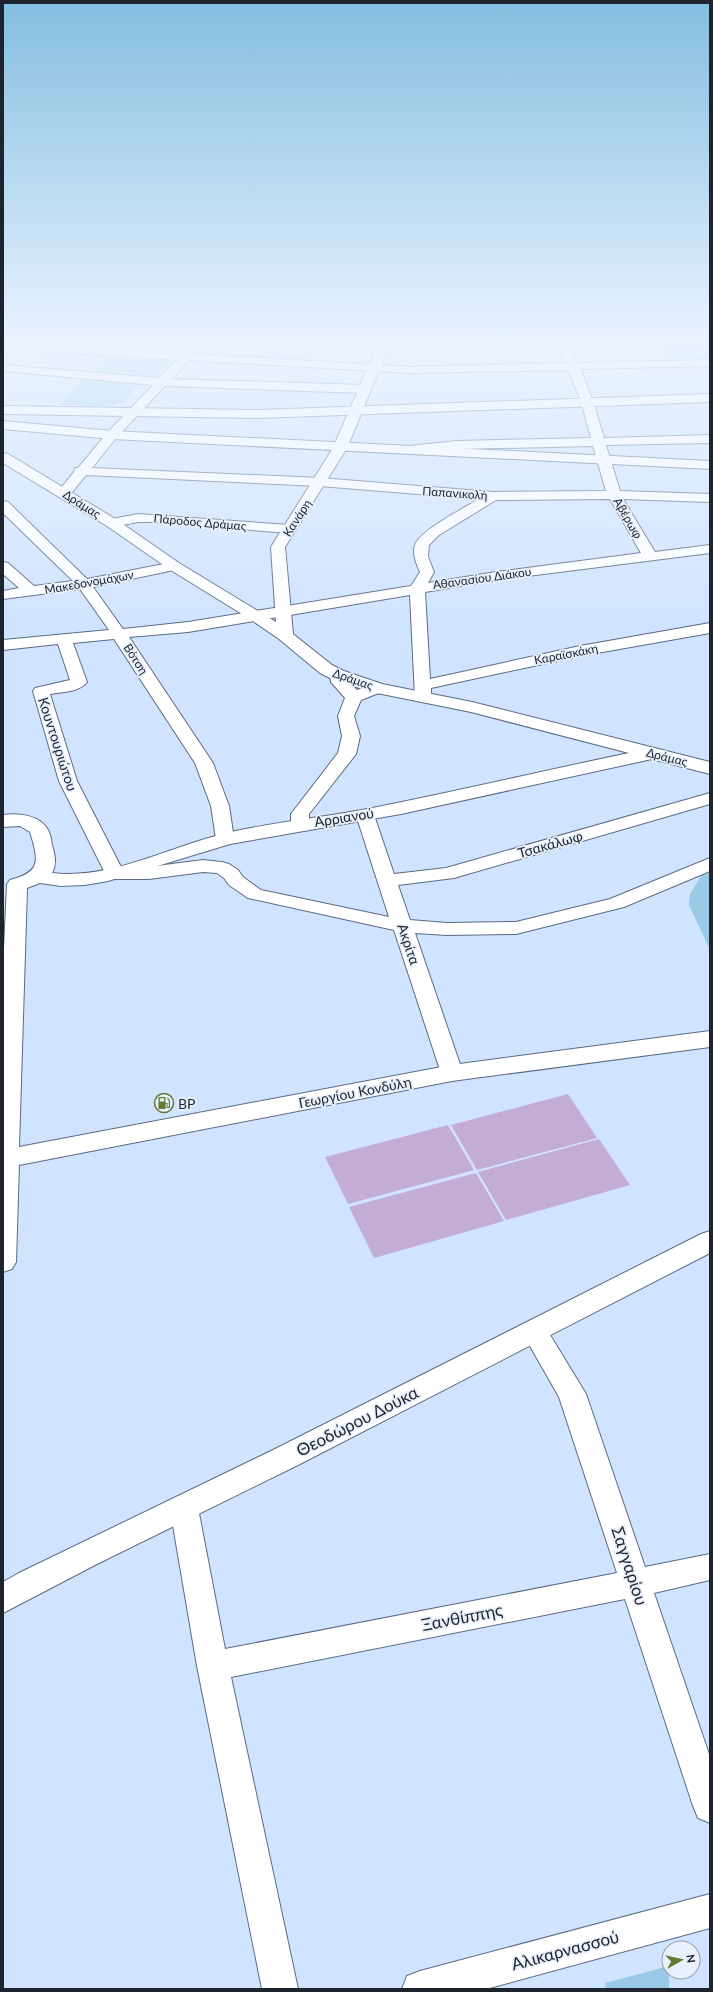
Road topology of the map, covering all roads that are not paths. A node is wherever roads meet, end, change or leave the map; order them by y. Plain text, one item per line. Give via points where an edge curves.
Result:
1 (111, 436) edge
2 (129, 436) edge
3 (345, 436) edge
4 (597, 436) edge
5 (710, 440) edge
6 (599, 443) junction
7 (340, 448) junction
8 (404, 451) junction
9 (3, 457) edge
10 (605, 460) junction
11 (710, 465) edge
12 (80, 471) junction
13 (320, 482) junction
14 (64, 493) junction
15 (614, 495) junction
16 (493, 496) junction
17 (710, 498) edge
18 (3, 505) edge
19 (112, 523) junction
20 (289, 529) junction
21 (710, 549) edge
22 (650, 556) junction
23 (3, 566) edge
24 (174, 566) junction
25 (84, 584) junction
26 (417, 588) junction
27 (32, 592) junction
28 (3, 595) edge
29 (283, 612) junction
30 (256, 616) junction
31 (710, 628) edge
32 (119, 634) junction
33 (285, 636) junction
34 (64, 639) junction
35 (3, 645) edge
36 (338, 675) junction
37 (378, 688) junction
38 (423, 691) junction
39 (354, 698) junction
40 (653, 754) junction
41 (707, 766) edge
42 (710, 798) edge
43 (365, 815) junction
44 (3, 821) edge
45 (300, 824) junction
46 (225, 839) junction
47 (710, 864) edge
48 (114, 873) junction
49 (388, 880) junction
50 (19, 881) edge
51 (403, 926) junction
52 (710, 1039) edge
53 (452, 1073) junction
54 (5, 1159) edge
55 (710, 1241) edge
56 (3, 1262) edge
57 (535, 1332) junction
58 (184, 1508) junction
59 (710, 1567) edge
60 (635, 1583) junction
61 (3, 1598) edge
62 (213, 1666) junction
63 (710, 1806) edge
64 (710, 1911) edge
65 (280, 1989) edge
66 (420, 1989) edge

1 - 12 street
2 - 7 street
3 - 7 street, Κανάρη
4 - 6 street, Αβέρωφ
5 - 6 street
6 - 8 street via 457,445
6 - 10 street, Αβέρωφ
7 - 8 street
7 - 13 street, Κανάρη
8 - 10 street
9 - 14 street, Δράμας
10 - 11 street
10 - 15 street, Αβέρωφ
12 - 13 street, Παπανικολή
12 - 14 street
13 - 16 street, Παπανικολή
13 - 20 street, Κανάρη
14 - 19 street, Δράμας
15 - 16 street, Παπανικολή
15 - 17 street, Παπανικολή
15 - 22 street, Αβέρωφ
16 - 26 street via 434,532 422,544 421,558 427,572
18 - 25 street, Βότση
19 - 20 street, Πάροδος Δράμας via 155,518
19 - 24 street, Δράμας
20 - 29 street, Κανάρη via 278,547
21 - 22 street, Αθανασίου Διάκου
22 - 26 street, Αθανασίου Διάκου
23 - 27 street
24 - 25 street, Μακεδονομάχων
24 - 30 street, Δράμας
25 - 27 street, Μακεδονομάχων
25 - 32 street, Βότση
26 - 29 street, Αθανασίου Διάκου
26 - 38 street
27 - 28 street, Μακεδονομάχων
29 - 30 street, Αθανασίου Διάκου
29 - 33 street, Κανάρη
30 - 32 street via 188,627
30 - 33 street, Δράμας
31 - 38 street, Καραϊσκάκη via 580,651
32 - 34 street
32 - 46 street, Βότση via 204,763 220,806
33 - 36 street, Δράμας via 317,663
34 - 35 street
34 - 48 street, Κουντουριώτου via 79,682 41,691 68,781
36 - 37 street, Δράμας
36 - 39 street via 338,682
37 - 38 street, Δράμας
37 - 39 street
38 - 40 street, Δράμας via 472,707
39 - 45 street via 346,716 351,736 347,754 300,814
40 - 41 street, Δράμας
40 - 43 street, Αρριανού
42 - 49 street, Τσακάλωφ via 447,874
43 - 45 street, Αρριανού
43 - 49 street, Ακρίτα
44 - 50 street via 20,820 40,831 46,858 44,871
45 - 46 street, Αρριανού
46 - 48 street, Αρριανού
47 - 51 street via 617,902 516,928 447,929
48 - 50 street, Αρριανού via 80,881
48 - 51 street via 149,873 203,866 222,868 255,894
49 - 51 street, Ακρίτα
50 - 54 street
51 - 53 street, Ακρίτα
52 - 53 street, Γεωργίου Κονδύλη
53 - 54 street, Γεωργίου Κονδύλη
54 - 56 street
55 - 57 street, Θεοδώρου Δούκα
57 - 58 street, Θεοδώρου Δούκα
57 - 60 street, Σαγγαρίου via 572,1394
58 - 61 street, Θεοδώρου Δούκα via 45,1574
58 - 62 street
59 - 60 street, Ξανθίππης
60 - 62 street, Ξανθίππης
60 - 63 street, Σαγγαρίου
62 - 65 street
64 - 66 street, Αλικαρνασσού

